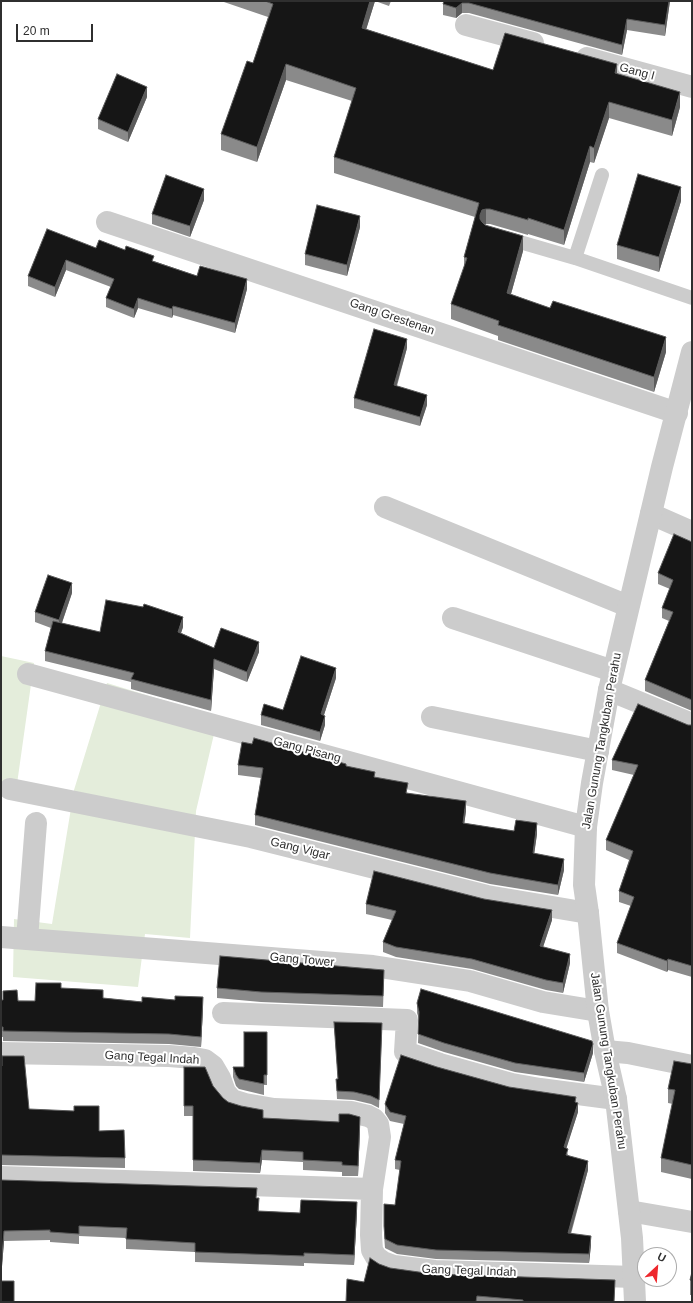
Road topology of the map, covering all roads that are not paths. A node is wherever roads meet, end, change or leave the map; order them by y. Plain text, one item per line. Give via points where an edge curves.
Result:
1 (466, 25) dead end
2 (549, 48) edge
3 (572, 54) edge
4 (692, 87) edge
5 (602, 175) dead end
6 (107, 222) dead end
7 (495, 235) edge
8 (575, 258) junction
9 (692, 298) edge
10 (692, 352) edge
11 (677, 413) junction
12 (385, 507) dead end
13 (650, 514) junction
14 (692, 532) edge
15 (628, 606) junction
16 (453, 618) dead end
17 (28, 674) dead end
18 (611, 680) junction
19 (432, 717) dead end
20 (692, 724) edge
21 (598, 751) junction
22 (10, 789) dead end
23 (36, 823) dead end
24 (586, 827) junction
25 (588, 913) junction
26 (1, 937) edge
27 (27, 939) junction
28 (598, 1011) junction
29 (223, 1014) dead end
30 (605, 1051) junction
31 (1, 1053) edge
32 (692, 1066) edge
33 (616, 1099) junction
34 (1, 1177) edge
35 (372, 1189) junction
36 (629, 1211) junction
37 (692, 1222) edge
38 (635, 1277) junction
39 (635, 1302) edge

1 - 2 street
3 - 4 street, Gang I
5 - 8 lane
6 - 11 street, Gang Grestenan
7 - 8 lane
8 - 9 lane
10 - 11 street, Jalan Gunung Tangkuban Perahu
11 - 13 street, Jalan Gunung Tangkuban Perahu
12 - 15 street
13 - 14 street
13 - 15 street, Jalan Gunung Tangkuban Perahu
15 - 18 street, Jalan Gunung Tangkuban Perahu
16 - 18 street
17 - 24 street, Gang Pisang
18 - 20 street
18 - 21 street, Jalan Gunung Tangkuban Perahu
19 - 21 street
21 - 24 street, Jalan Gunung Tangkuban Perahu
22 - 25 street, Gang Vigar via 251,837 487,896
23 - 27 street
24 - 25 street, Jalan Gunung Tangkuban Perahu via 584,885
25 - 28 street, Jalan Gunung Tangkuban Perahu
26 - 27 street, Gang Tower
27 - 28 street, Gang Tower via 373,966 470,981 543,1002
28 - 30 street, Jalan Gunung Tangkuban Perahu
29 - 33 street via 408,1020 404,1052 512,1084
30 - 32 street
30 - 33 street, Jalan Gunung Tangkuban Perahu
31 - 35 street, Gang Tegal Indah via 194,1058 205,1060 212,1066 232,1100 274,1109 351,1112 368,1116 378,1124 380,1137
33 - 36 street, Jalan Gunung Tangkuban Perahu
34 - 35 street
35 - 38 street, Gang Tegal Indah via 372,1250 376,1257 394,1266 435,1271
36 - 37 street
36 - 38 street, Jalan Gunung Tangkuban Perahu
38 - 39 street, Jalan Gunung Tangkuban Perahu

